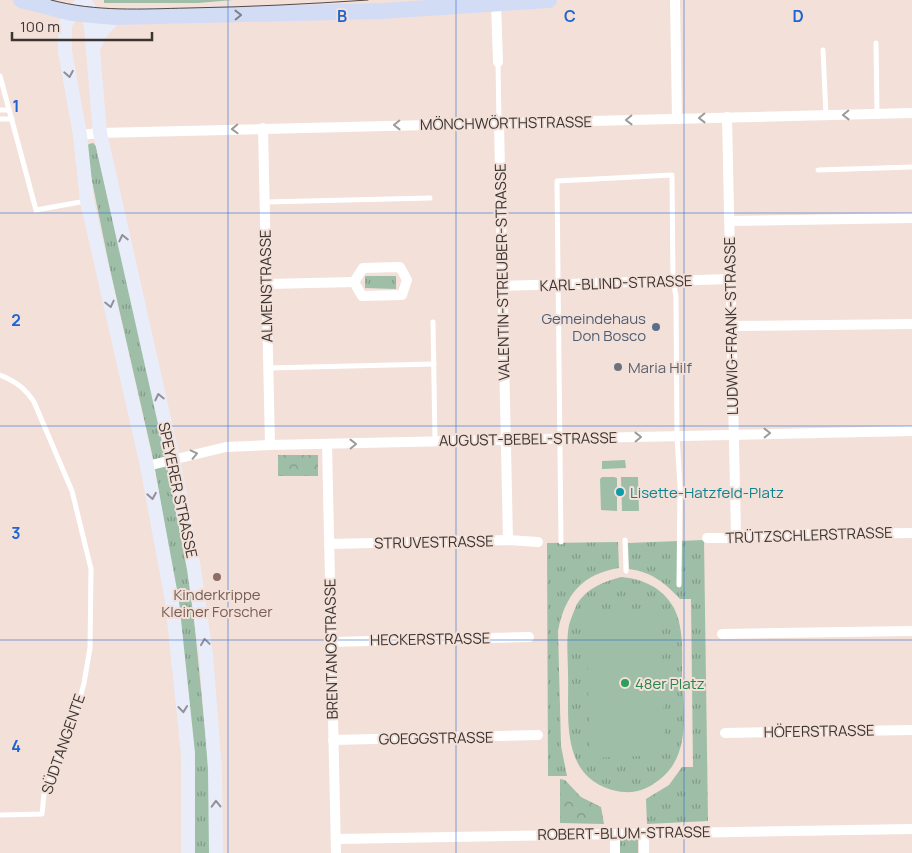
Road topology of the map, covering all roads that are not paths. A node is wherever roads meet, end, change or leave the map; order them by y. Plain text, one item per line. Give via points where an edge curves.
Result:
1 (21, 0) edge
2 (85, 0) edge
3 (549, 0) edge
4 (675, 0) edge
5 (473, 2) edge
6 (496, 4) junction
7 (90, 16) junction
8 (115, 17) junction
9 (69, 19) junction
10 (876, 43) dead end
11 (93, 48) junction
12 (823, 50) dead end
13 (498, 62) joint
14 (0, 76) edge
15 (0, 110) edge
16 (9, 110) junction
17 (912, 113) edge
18 (877, 114) junction
19 (826, 115) junction
20 (727, 117) junction
21 (0, 119) edge
22 (12, 119) junction
23 (677, 119) junction
24 (499, 123) junction
25 (263, 128) junction
26 (100, 133) junction
27 (80, 135) junction
28 (912, 167) edge
29 (818, 170) dead end
30 (430, 198) dead end
31 (87, 201) junction
32 (264, 202) junction
33 (912, 218) edge
34 (729, 221) junction
35 (730, 279) junction
36 (673, 280) junction
37 (354, 282) junction
38 (266, 284) junction
39 (558, 284) junction
40 (502, 286) junction
41 (433, 322) dead end
42 (912, 324) edge
43 (731, 326) junction
44 (434, 364) junction
45 (268, 368) junction
46 (0, 375) edge
47 (912, 431) edge
48 (733, 434) junction
49 (677, 436) junction
50 (560, 439) junction
51 (505, 440) junction
52 (435, 442) junction
53 (327, 444) junction
54 (270, 445) junction
55 (173, 459) junction
56 (147, 466) junction
57 (912, 533) edge
58 (736, 535) junction
59 (707, 538) dead end
60 (508, 540) junction
61 (625, 540) dead end
62 (538, 542) dead end
63 (561, 542) dead end
64 (329, 544) junction
65 (626, 572) dead end
66 (678, 585) dead end
67 (912, 631) edge
68 (722, 634) dead end
69 (529, 637) dead end
70 (331, 642) junction
71 (912, 730) edge
72 (725, 732) dead end
73 (538, 735) dead end
74 (333, 740) junction
75 (0, 815) edge
76 (912, 828) edge
77 (644, 833) junction
78 (615, 834) junction
79 (336, 838) junction
80 (188, 853) edge
81 (216, 853) edge
82 (336, 853) edge
83 (615, 853) edge
84 (644, 853) edge

1 - 9 main road via 52,9
2 - 7 street, SPEYERER STRASSE
2 - 9 street, SPEYERER STRASSE
3 - 6 main road
4 - 23 street
5 - 6 main road
8 -> 5 main road
6 - 13 street, VALENTIN-STREUBER-STRASSE
7 - 8 main road
7 - 9 main road
7 - 11 street, SPEYERER STRASSE
8 - 11 street
9 -> 27 street, SPEYERER STRASSE via 65,51
10 - 18 lane
11 - 26 street, SPEYERER STRASSE
12 - 19 lane
13 - 24 lane, VALENTIN-STREUBER-STRASSE
14 - 16 lane
15 - 16 lane
16 - 22 lane
17 - 18 street, MÖNCHWÖRTHSTRASSE
18 -> 19 street, MÖNCHWÖRTHSTRASSE
19 - 20 street, MÖNCHWÖRTHSTRASSE
20 -> 23 street, MÖNCHWÖRTHSTRASSE
20 - 34 street, LUDWIG-FRANK-STRASSE
21 - 22 lane
22 - 31 lane via 36,210
23 -> 24 street, MÖNCHWÖRTHSTRASSE
24 -> 25 street, MÖNCHWÖRTHSTRASSE
24 - 40 street, VALENTIN-STREUBER-STRASSE
25 -> 26 street, MÖNCHWÖRTHSTRASSE
25 - 32 street, ALMENSTRASSE
26 - 27 street
55 -> 26 street, SPEYERER STRASSE
27 - 31 street, SPEYERER STRASSE
28 - 29 lane
30 - 32 lane
31 -> 56 street, SPEYERER STRASSE
32 - 38 street, ALMENSTRASSE
33 - 34 street
34 - 35 street, LUDWIG-FRANK-STRASSE
35 - 36 street, KARL-BLIND-STRASSE
35 - 43 street, LUDWIG-FRANK-STRASSE
36 - 39 street, KARL-BLIND-STRASSE
36 - 39 lane via 672,175 556,181
36 - 49 lane via 676,296
37 - 37 street via 362,296 402,295 407,280 400,267 364,268
37 - 38 street
38 - 45 street, ALMENSTRASSE
39 - 40 street, KARL-BLIND-STRASSE
39 - 50 lane
40 - 51 street, VALENTIN-STREUBER-STRASSE
41 - 44 lane
42 - 43 street
43 - 48 street, LUDWIG-FRANK-STRASSE
44 - 45 lane
44 - 52 lane
45 - 54 street, ALMENSTRASSE
46 - 75 lane, SÜDTANGENTE via 26,390 34,402 72,491 91,569 90,648 84,683 76,714 44,794 42,814
48 -> 47 street, AUGUST-BEBEL-STRASSE
48 - 49 street, AUGUST-BEBEL-STRASSE
48 - 58 street, LUDWIG-FRANK-STRASSE
50 -> 49 street, AUGUST-BEBEL-STRASSE
49 - 66 lane
50 - 51 street, AUGUST-BEBEL-STRASSE
50 - 63 lane
51 - 52 street, AUGUST-BEBEL-STRASSE
51 - 60 street, VALENTIN-STREUBER-STRASSE
53 -> 52 street, AUGUST-BEBEL-STRASSE
53 - 54 street, AUGUST-BEBEL-STRASSE
53 - 64 street, BRENTANOSTRASSE
55 -> 54 street, AUGUST-BEBEL-STRASSE via 226,447
55 - 56 street, AUGUST-BEBEL-STRASSE
81 -> 55 street, SPEYERER STRASSE via 215,769 206,654 193,560
56 -> 80 street, SPEYERER STRASSE via 172,601 184,714 188,752
57 - 58 street, TRÜTZSCHLERSTRASSE
58 - 59 street, TRÜTZSCHLERSTRASSE
60 - 62 street, STRUVESTRASSE
60 - 64 street, STRUVESTRASSE
61 - 65 lane
64 - 70 street, BRENTANOSTRASSE
67 - 68 street
69 - 70 street, HECKERSTRASSE
70 - 74 street, BRENTANOSTRASSE
71 - 72 street, HÖFERSTRASSE
73 - 74 street, GOEGGSTRASSE
74 - 79 street, BRENTANOSTRASSE
76 - 77 street, ROBERT-BLUM-STRASSE
77 - 78 street, ROBERT-BLUM-STRASSE
77 - 84 street
78 - 79 street, ROBERT-BLUM-STRASSE
78 - 83 street
79 - 82 street, BRENTANOSTRASSE

